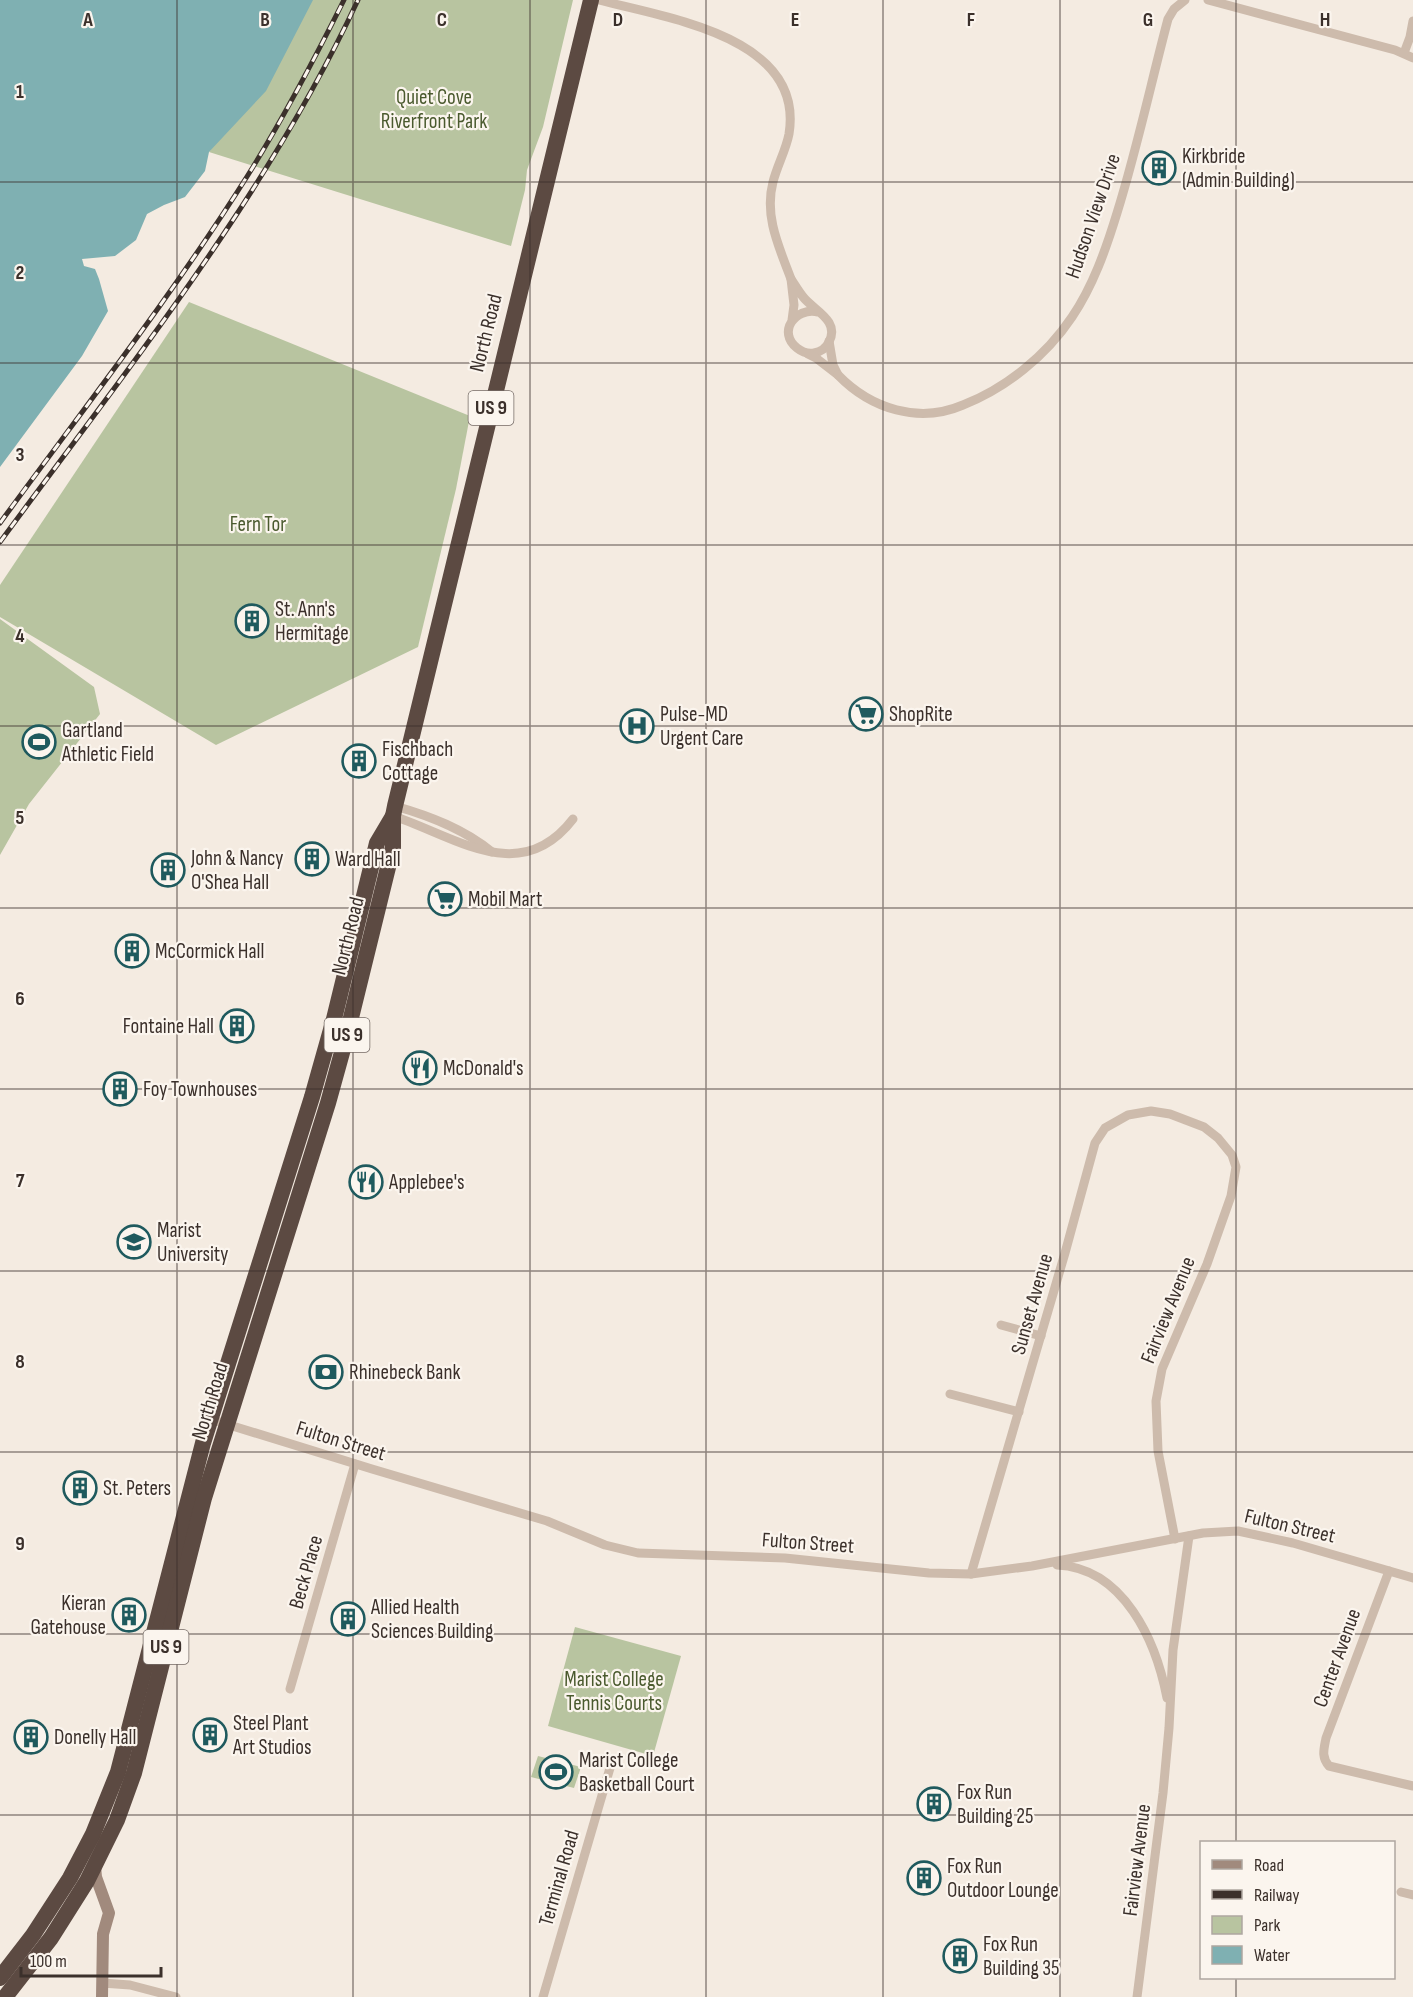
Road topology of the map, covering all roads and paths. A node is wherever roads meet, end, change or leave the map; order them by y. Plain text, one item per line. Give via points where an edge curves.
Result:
1 (591, 0) edge
2 (599, 0) edge
3 (1185, 0) edge
4 (1208, 0) edge
5 (1413, 21) edge
6 (1409, 55) edge
7 (791, 279) junction
8 (818, 312) junction
9 (792, 320) junction
10 (829, 341) junction
11 (806, 353) junction
12 (838, 375) junction
13 (394, 811) junction
14 (573, 819) dead end
15 (1187, 1120) joint
16 (1001, 1324) dead end
17 (1041, 1336) junction
18 (950, 1394) dead end
19 (1019, 1412) junction
20 (218, 1421) junction
21 (355, 1464) junction
22 (1189, 1536) junction
23 (1175, 1539) junction
24 (1039, 1565) junction
25 (1389, 1571) junction
26 (971, 1574) junction
27 (1413, 1578) edge
28 (290, 1689) dead end
29 (1170, 1728) junction
30 (610, 1768) dead end
31 (1413, 1786) edge
32 (95, 1866) junction
33 (1401, 1892) dead end
34 (1413, 1895) edge
35 (0, 1978) edge
36 (102, 1982) junction
37 (5, 1997) edge
38 (102, 1997) edge
39 (176, 1997) edge
40 (543, 1997) edge
41 (1137, 1997) edge

1 - 13 highway, North Road / US 9
2 - 7 street via 718,34 743,45 772,70 783,88 789,134 769,205 772,227
3 - 12 street, Hudson View Drive via 1168,19 1105,250 1072,318 1046,348 1022,371 981,397 924,415 882,404 858,392
4 - 6 street
5 - 6 street
7 - 8 street
7 - 9 street
8 - 9 street via 804,312
8 - 10 street via 829,321
9 - 11 street via 790,339
10 - 11 street via 820,351
10 - 12 street
11 - 12 street, Hudson View Drive
13 - 14 street via 476,850 514,853 540,847
13 - 20 highway, North Road / US 9 via 393,847 344,1047 314,1148
15 - 17 street, Sunset Avenue via 1151,1111 1128,1115 1105,1128 1095,1143
15 - 23 street, Fairview Avenue via 1218,1138 1236,1167 1231,1196 1207,1264 1162,1369 1156,1401 1158,1451
16 - 17 street
17 - 19 street, Sunset Avenue
18 - 19 street
19 - 26 street, Sunset Avenue
20 - 21 street, Fulton Street
20 - 32 highway, North Road / US 9 via 139,1757
20 - 35 highway, North Road / US 9 via 179,1530 128,1739 106,1803 86,1849 53,1907
21 - 26 street, Fulton Street via 547,1521 627,1552 804,1560
21 - 28 street, Beck Place
22 - 23 street, Fulton Street
22 - 25 street, Fulton Street via 1250,1533
22 - 29 street, Fairview Avenue via 1174,1642
23 - 24 street, Fulton Street
24 - 26 street, Fulton Street
24 - 29 street, Fairview Avenue via 1082,1569 1128,1605 1144,1628 1155,1655 1164,1683
25 - 27 street, Fulton Street
25 - 31 street, Center Avenue via 1326,1738 1323,1758 1329,1766
29 - 41 street, Fairview Avenue
30 - 40 street, Terminal Road
32 - 36 street via 108,1906
32 - 37 highway, US 9 via 51,1938
33 - 34 street
36 - 38 street
36 - 39 street

